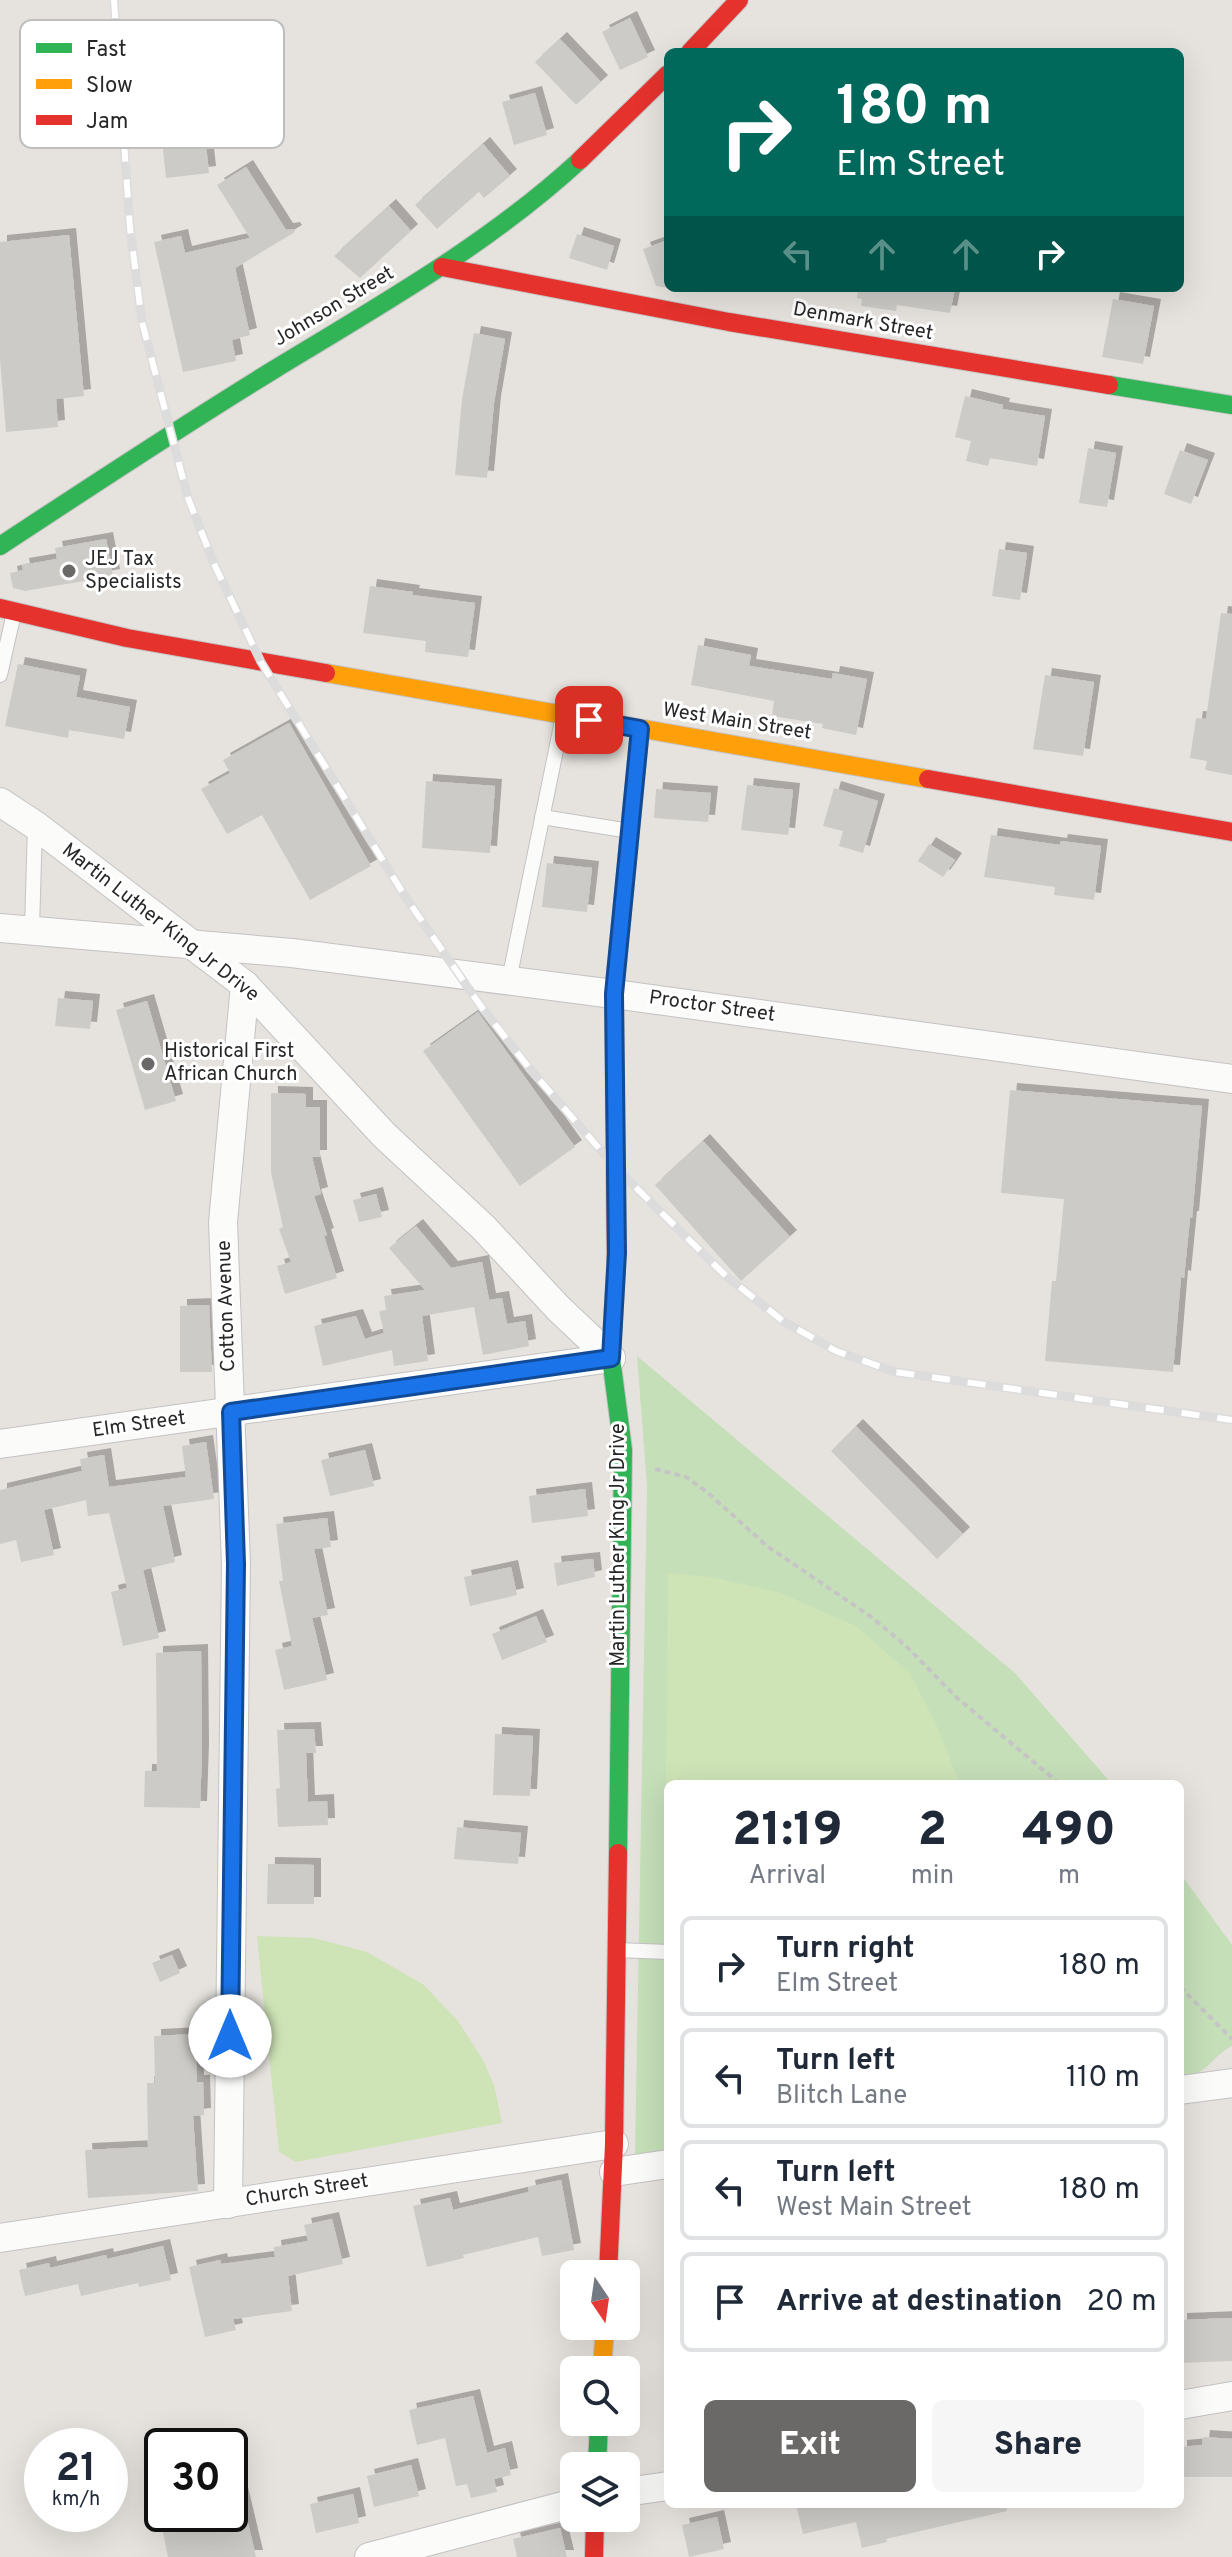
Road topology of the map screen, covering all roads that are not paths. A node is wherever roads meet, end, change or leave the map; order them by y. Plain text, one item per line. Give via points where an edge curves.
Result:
1 (739, 0) edge
2 (694, 48) edge
3 (664, 78) edge
4 (442, 267) junction
5 (1232, 405) edge
6 (0, 546) edge
7 (7, 610) edge
8 (4, 637) edge
9 (0, 675) edge
10 (563, 716) junction
11 (640, 729) junction
12 (0, 802) edge
13 (542, 817) junction
14 (35, 825) junction
15 (630, 831) junction
16 (1232, 832) edge
17 (0, 928) edge
18 (32, 929) junction
19 (191, 943) junction
20 (509, 980) junction
21 (245, 985) junction
22 (614, 994) junction
23 (1232, 1079) edge
24 (611, 1358) junction
25 (231, 1412) junction
26 (0, 1444) edge
27 (617, 1950) junction
28 (664, 1952) edge
29 (1232, 2083) edge
30 (1184, 2089) edge
31 (614, 2158) junction
32 (664, 2164) edge
33 (228, 2204) junction
34 (0, 2238) edge
35 (609, 2260) edge
36 (1232, 2396) edge
37 (1184, 2404) edge
38 (664, 2487) edge
39 (640, 2490) edge
40 (560, 2507) edge
41 (595, 2532) edge
42 (369, 2557) edge
43 (594, 2557) edge

1 - 2 street
3 - 4 street, Johnson Street via 543,194
4 - 5 street, Denmark Street via 744,324
4 - 6 street, Johnson Street via 170,433
7 - 8 lane
7 - 10 street, West Main Street via 127,638
8 - 9 lane
10 - 11 street, West Main Street
10 - 13 lane
11 - 15 street
11 - 16 street, West Main Street
12 - 14 street, Martin Luther King Jr Drive
13 - 15 lane
13 - 20 lane
14 - 18 lane
14 - 19 street, Martin Luther King Jr Drive
15 - 22 street
17 - 18 street, Proctor Street
18 - 19 street, Proctor Street
19 - 20 street, Proctor Street
19 - 21 street, Martin Luther King Jr Drive
20 - 22 street, Proctor Street
21 - 24 street, Martin Luther King Jr Drive via 384,1135
21 - 25 street, Cotton Avenue via 223,1222
22 - 23 street, Proctor Street
22 - 24 street via 617,1253
24 - 25 street, Elm Street
24 - 27 street, Martin Luther King Jr Drive via 623,1450
25 - 26 street, Elm Street
25 - 33 street, Cotton Avenue via 236,1564
27 - 28 lane
27 - 31 street, Martin Luther King Jr Drive
29 - 30 street
31 - 32 street, Church Street
31 - 33 street, Church Street
31 - 35 street, Martin Luther King Jr Drive
33 - 34 street, Church Street
36 - 37 street
38 - 39 street
40 - 42 street
41 - 43 street

